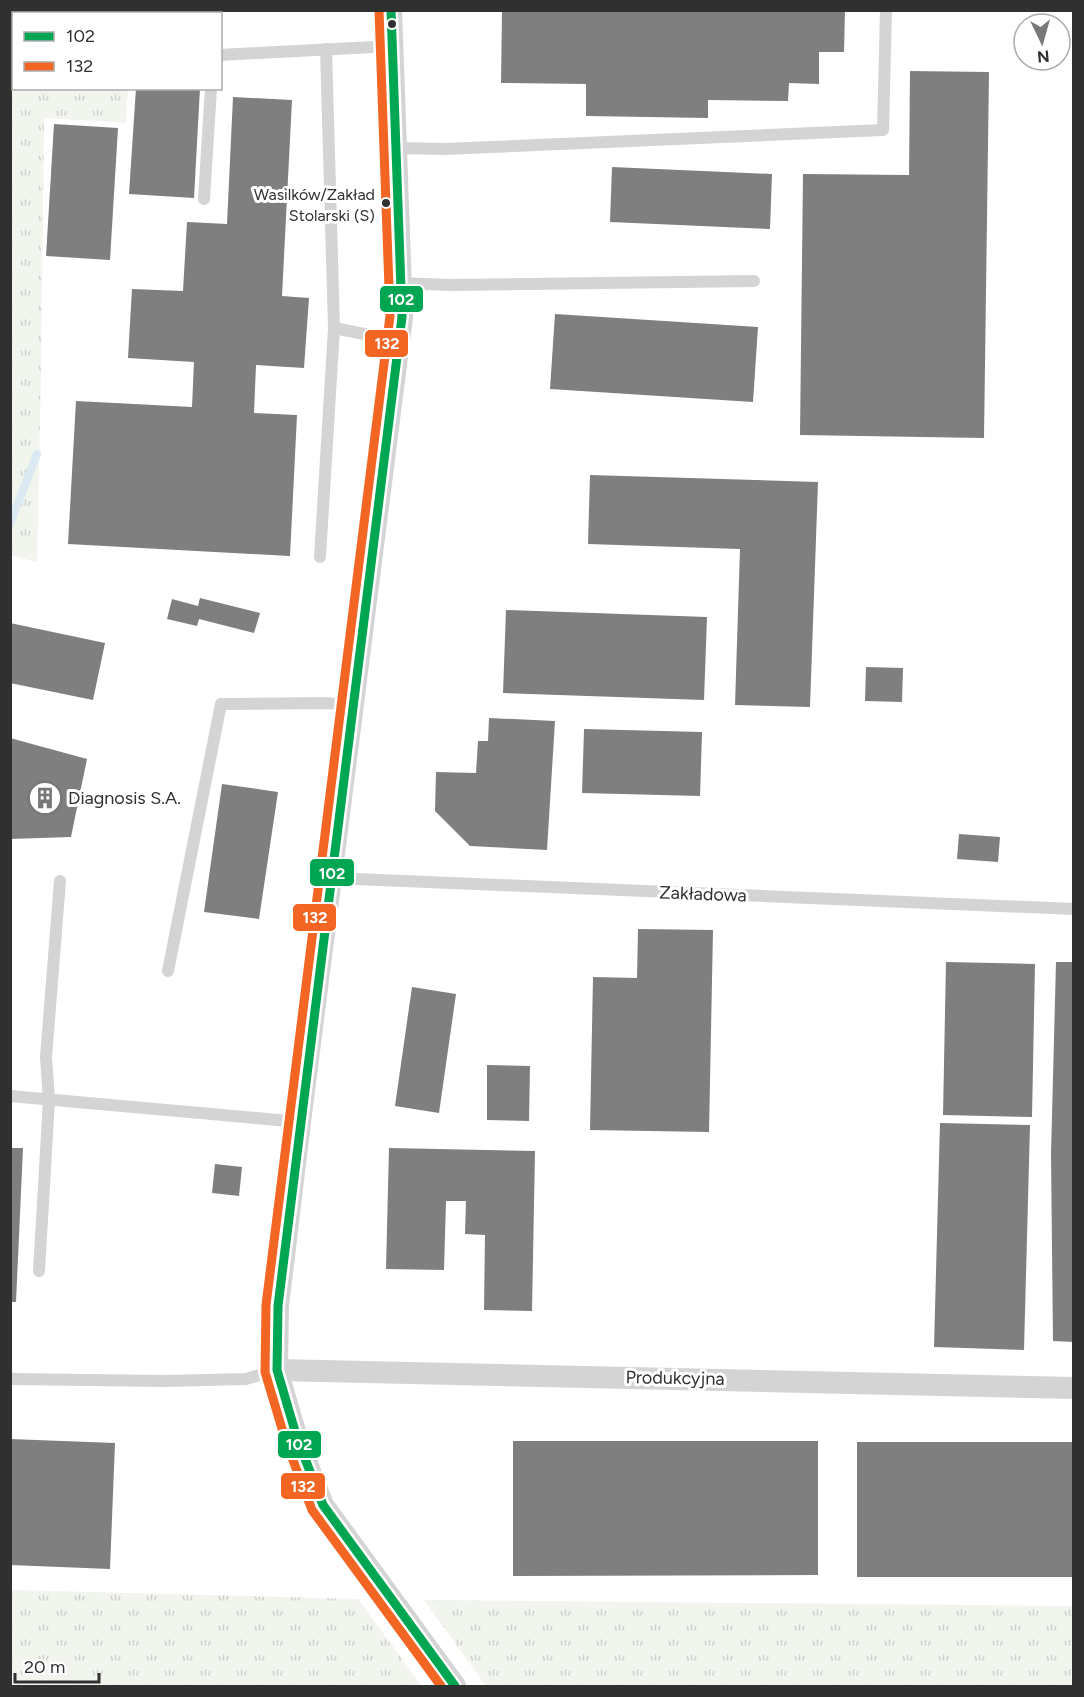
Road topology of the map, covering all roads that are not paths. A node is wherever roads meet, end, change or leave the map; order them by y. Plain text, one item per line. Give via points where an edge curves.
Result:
1 (392, 10) edge
2 (886, 10) edge
3 (392, 46) junction
4 (326, 49) junction
5 (222, 55) edge
6 (211, 90) edge
7 (396, 148) junction
8 (204, 199) dead end
9 (754, 281) dead end
10 (400, 283) junction
11 (334, 328) junction
12 (399, 341) junction
13 (320, 557) dead end
14 (352, 705) junction
15 (332, 878) junction
16 (60, 881) dead end
17 (1074, 909) edge
18 (168, 971) dead end
19 (10, 1095) edge
20 (49, 1100) junction
21 (300, 1122) junction
22 (39, 1271) dead end
23 (278, 1370) junction
24 (10, 1379) edge
25 (1074, 1388) edge
26 (455, 1686) edge

1 - 3 street
2 - 7 lane via 883,130
3 - 4 lane
3 - 7 street
4 - 5 lane
4 - 11 lane
6 - 8 lane
7 - 10 street
9 - 10 lane
10 - 12 street
11 - 12 lane
11 - 13 lane
12 - 14 street
14 - 15 street
14 - 18 lane via 221,704
15 - 17 lane, Zakładowa
15 - 21 street
16 - 20 lane via 46,1057
19 - 20 lane
20 - 21 lane
20 - 22 lane
21 - 23 street via 278,1306
23 - 24 lane via 246,1379
23 - 25 street, Produkcyjna
23 - 26 street via 297,1438 323,1505

